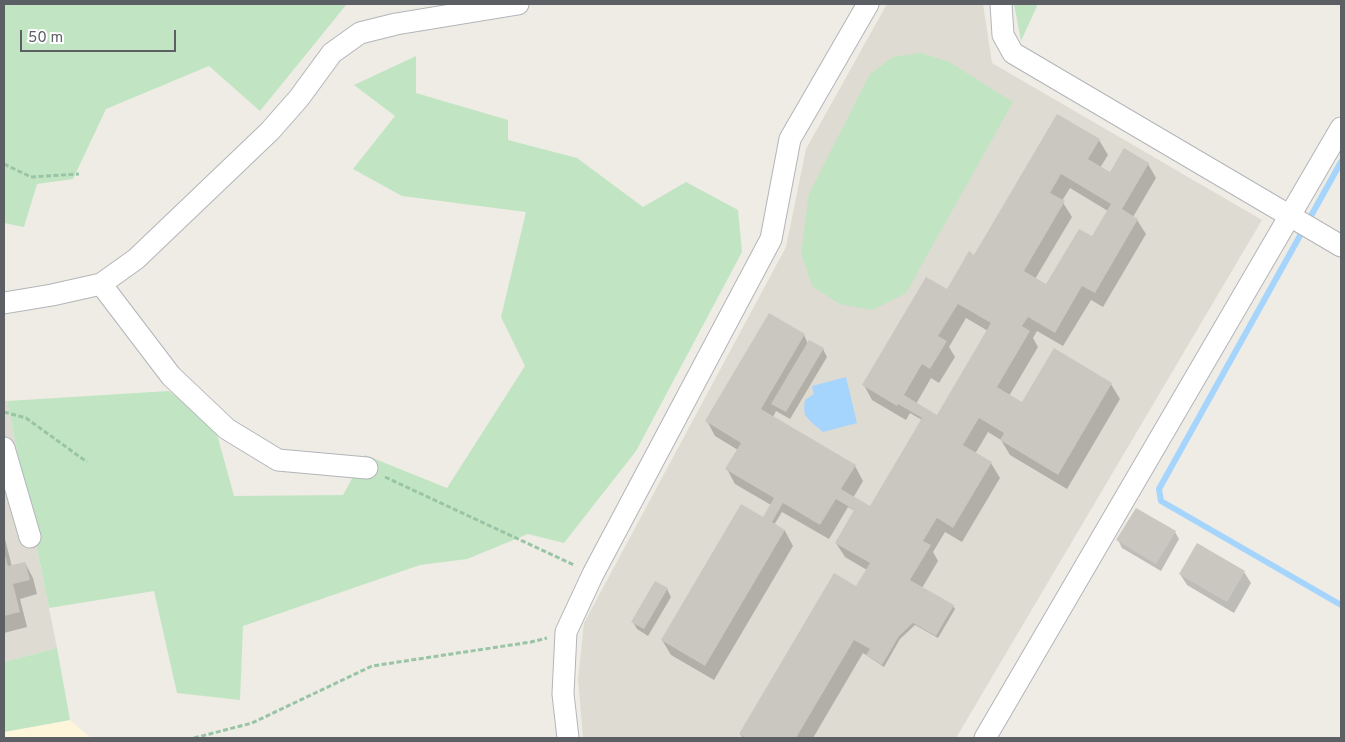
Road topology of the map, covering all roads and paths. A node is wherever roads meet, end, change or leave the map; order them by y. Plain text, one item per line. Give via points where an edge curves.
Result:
1 (518, 4) edge
2 (868, 4) edge
3 (1001, 4) edge
4 (1341, 128) edge
5 (4, 164) edge
6 (79, 174) dead end
7 (1290, 216) junction
8 (1341, 246) edge
9 (101, 284) junction
10 (4, 302) edge
11 (4, 412) edge
12 (4, 448) edge
13 (87, 462) dead end
14 (367, 468) joint
15 (30, 537) dead end
16 (593, 574) junction
17 (566, 632) junction
18 (194, 738) edge
19 (568, 738) edge
20 (985, 738) edge

1 - 9 street via 360,33 332,53 270,131 136,259
2 - 16 street via 790,139 771,239
3 - 7 street via 1003,35 1013,53
4 - 7 street
5 - 6 path via 31,177
7 - 8 street
7 - 20 street
9 - 10 street
9 - 14 street via 171,376 227,429 278,460
11 - 13 path via 26,418
12 - 15 street
14 - 16 path
16 - 17 street
17 - 18 path via 531,642 372,666 252,723
17 - 19 street via 564,694

